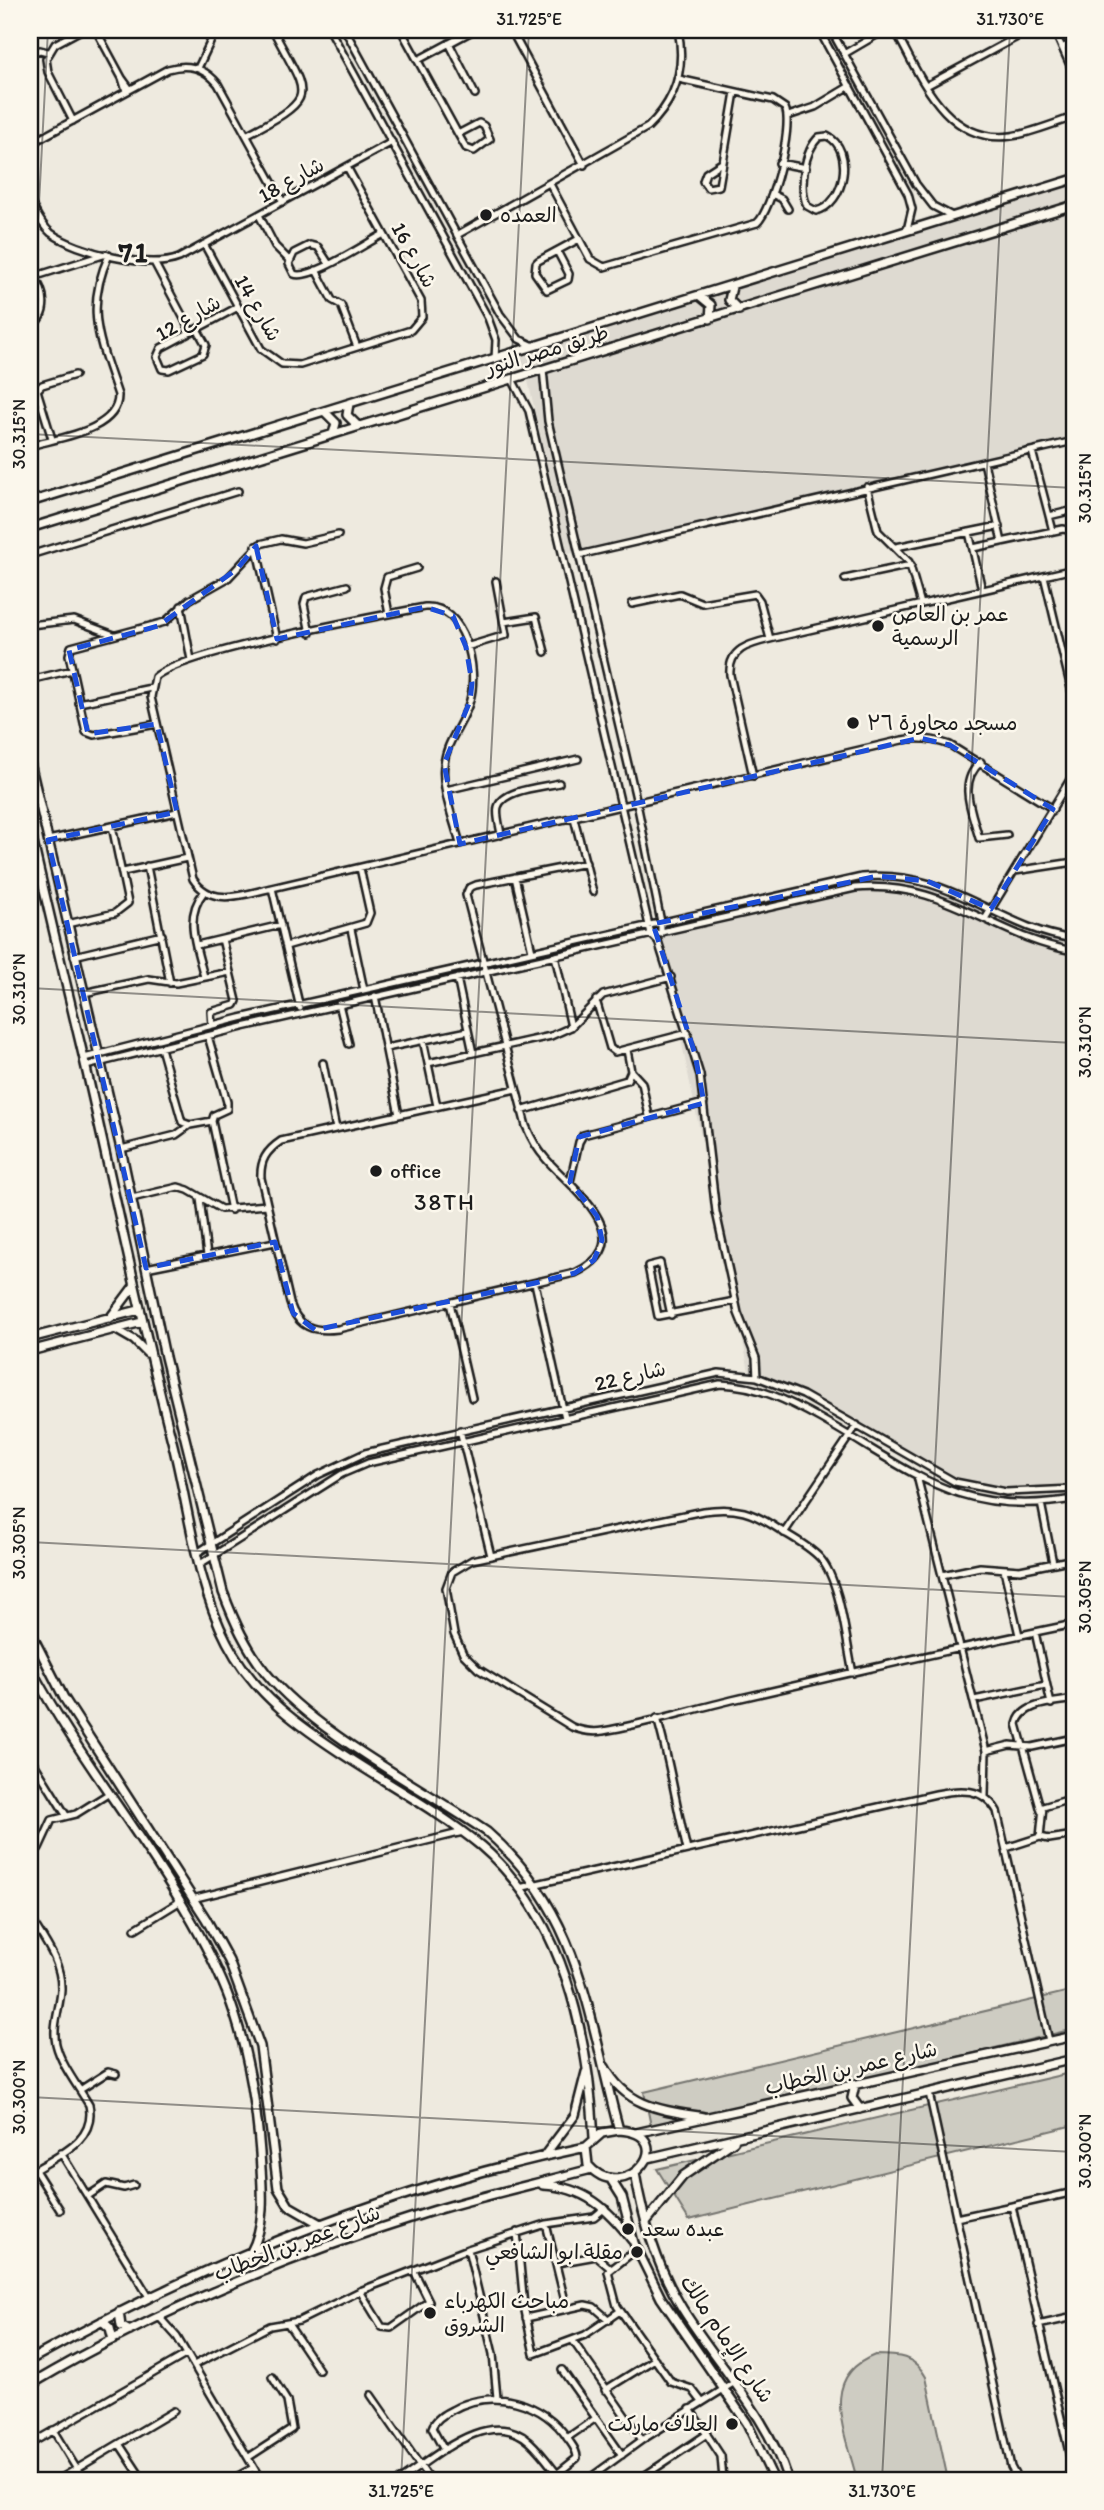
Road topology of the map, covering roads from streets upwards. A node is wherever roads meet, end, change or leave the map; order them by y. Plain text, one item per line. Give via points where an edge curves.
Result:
1 (81, 30) edge
2 (96, 30) edge
3 (216, 30) edge
4 (273, 30) edge
5 (330, 30) edge
6 (345, 30) edge
7 (401, 30) edge
8 (474, 30) edge
9 (511, 30) edge
10 (678, 30) edge
11 (820, 30) edge
12 (831, 30) edge
13 (885, 30) edge
14 (895, 30) edge
15 (1030, 30) edge
16 (1054, 30) edge
17 (1074, 42) edge
18 (449, 43) junction
19 (1062, 48) junction
20 (48, 52) junction
21 (30, 53) edge
22 (844, 54) junction
23 (418, 60) junction
24 (198, 68) junction
25 (1074, 74) edge
26 (679, 79) junction
27 (849, 86) junction
28 (926, 86) junction
29 (128, 90) junction
30 (735, 92) junction
31 (380, 93) junction
32 (475, 94) dead end
33 (369, 100) junction
34 (788, 117) junction
35 (1074, 117) edge
36 (73, 121) junction
37 (458, 134) junction
38 (246, 135) junction
39 (392, 142) junction
40 (30, 144) edge
41 (903, 161) junction
42 (723, 162) junction
43 (779, 163) junction
44 (584, 164) junction
45 (892, 166) junction
46 (347, 167) junction
47 (806, 169) junction
48 (1074, 180) edge
49 (429, 181) junction
50 (550, 184) junction
51 (417, 188) junction
52 (772, 194) junction
53 (30, 201) edge
54 (284, 202) junction
55 (1074, 205) edge
56 (788, 209) dead end
57 (258, 215) junction
58 (952, 216) junction
59 (907, 231) junction
60 (384, 234) junction
61 (457, 234) junction
62 (579, 239) junction
63 (204, 244) junction
64 (557, 251) junction
65 (108, 255) junction
66 (289, 260) junction
67 (155, 264) junction
68 (328, 264) junction
69 (316, 270) junction
70 (31, 276) edge
71 (733, 286) junction
72 (701, 296) junction
73 (238, 307) junction
74 (739, 310) junction
75 (710, 319) junction
76 (30, 326) edge
77 (194, 330) junction
78 (537, 346) junction
79 (357, 347) junction
80 (495, 360) junction
81 (300, 365) joint
82 (543, 369) junction
83 (75, 375) dead end
84 (512, 379) junction
85 (349, 404) junction
86 (545, 408) junction
87 (529, 411) junction
88 (324, 412) junction
89 (359, 426) junction
90 (333, 434) junction
91 (52, 439) junction
92 (1074, 441) edge
93 (30, 446) edge
94 (1032, 451) junction
95 (984, 462) junction
96 (867, 488) junction
97 (238, 491) dead end
98 (30, 502) edge
99 (1074, 510) edge
100 (1049, 516) junction
101 (999, 526) junction
102 (30, 528) edge
103 (1053, 531) junction
104 (1074, 531) edge
105 (969, 532) junction
106 (338, 535) dead end
107 (1002, 542) junction
108 (256, 546) junction
109 (897, 547) junction
110 (973, 548) junction
111 (30, 555) edge
112 (579, 555) junction
113 (911, 565) junction
114 (416, 568) dead end
115 (1074, 569) edge
116 (1044, 576) junction
117 (845, 579) dead end
118 (496, 581) dead end
119 (347, 586) dead end
120 (982, 590) junction
121 (632, 604) dead end
122 (921, 604) junction
123 (181, 606) junction
124 (389, 614) junction
125 (504, 622) junction
126 (30, 625) edge
127 (310, 633) junction
128 (117, 636) junction
129 (277, 639) junction
130 (770, 639) junction
131 (466, 647) junction
132 (545, 652) dead end
133 (191, 660) junction
134 (72, 670) junction
135 (30, 680) edge
136 (151, 688) junction
137 (1073, 689) edge
138 (610, 691) junction
139 (595, 694) junction
140 (1074, 701) edge
141 (79, 703) junction
142 (614, 712) junction
143 (601, 719) junction
144 (157, 724) junction
145 (578, 758) dead end
146 (981, 762) junction
147 (30, 763) edge
148 (1074, 773) edge
149 (753, 776) junction
150 (559, 783) dead end
151 (1071, 783) edge
152 (446, 790) junction
153 (637, 803) junction
154 (622, 806) junction
155 (1052, 809) junction
156 (177, 812) junction
157 (574, 817) junction
158 (112, 827) junction
159 (30, 830) edge
160 (501, 835) junction
161 (1007, 835) dead end
162 (48, 840) junction
163 (460, 844) junction
164 (187, 858) junction
165 (1074, 862) edge
166 (586, 863) junction
167 (147, 866) junction
168 (360, 868) junction
169 (1015, 871) junction
170 (123, 872) junction
171 (514, 877) junction
172 (272, 888) junction
173 (204, 892) junction
174 (593, 892) dead end
175 (991, 909) junction
176 (985, 919) junction
177 (661, 922) junction
178 (67, 923) junction
179 (281, 925) junction
180 (649, 925) junction
181 (351, 929) junction
182 (662, 931) junction
183 (651, 934) junction
184 (162, 935) junction
185 (222, 939) junction
186 (1074, 939) edge
187 (658, 941) junction
188 (197, 945) junction
189 (286, 946) junction
190 (533, 951) junction
191 (1074, 951) edge
192 (74, 956) junction
193 (555, 956) junction
194 (484, 962) junction
195 (230, 972) junction
196 (487, 972) junction
197 (204, 977) junction
198 (671, 977) junction
199 (457, 978) junction
200 (170, 983) junction
201 (364, 990) junction
202 (83, 993) junction
203 (375, 996) junction
204 (596, 1000) junction
205 (299, 1004) junction
206 (340, 1004) junction
207 (302, 1014) junction
208 (212, 1025) junction
209 (571, 1027) junction
210 (468, 1031) junction
211 (688, 1033) junction
212 (208, 1036) junction
213 (424, 1041) junction
214 (349, 1044) dead end
215 (506, 1047) junction
216 (161, 1048) junction
217 (386, 1048) junction
218 (627, 1050) junction
219 (473, 1053) junction
220 (99, 1054) junction
221 (84, 1058) junction
222 (101, 1063) junction
223 (323, 1063) dead end
224 (428, 1063) junction
225 (86, 1066) junction
226 (631, 1071) junction
227 (516, 1089) junction
228 (704, 1103) junction
229 (437, 1106) junction
230 (521, 1111) junction
231 (399, 1115) junction
232 (649, 1116) junction
233 (212, 1121) junction
234 (190, 1125) junction
235 (336, 1129) junction
236 (121, 1149) junction
237 (570, 1182) junction
238 (131, 1198) junction
239 (200, 1198) junction
240 (267, 1205) junction
241 (230, 1210) junction
242 (275, 1242) junction
243 (207, 1256) junction
244 (146, 1268) junction
245 (535, 1283) junction
246 (134, 1286) junction
247 (735, 1301) junction
248 (450, 1303) junction
249 (139, 1310) junction
250 (671, 1315) junction
251 (110, 1318) junction
252 (142, 1322) junction
253 (114, 1329) junction
254 (30, 1338) edge
255 (30, 1351) edge
256 (150, 1356) junction
257 (757, 1377) junction
258 (472, 1398) dead end
259 (562, 1407) junction
260 (565, 1418) junction
261 (857, 1425) junction
262 (460, 1430) junction
263 (850, 1436) junction
264 (463, 1442) junction
265 (917, 1476) junction
266 (1074, 1489) edge
267 (1074, 1500) edge
268 (1041, 1503) junction
269 (784, 1533) junction
270 (211, 1544) junction
271 (197, 1553) junction
272 (214, 1556) junction
273 (491, 1556) junction
274 (1074, 1559) edge
275 (1053, 1563) junction
276 (200, 1564) junction
277 (1004, 1570) junction
278 (942, 1576) junction
279 (1073, 1625) edge
280 (30, 1631) edge
281 (1035, 1632) junction
282 (1074, 1634) edge
283 (1019, 1635) junction
284 (960, 1647) junction
285 (30, 1667) edge
286 (853, 1673) junction
287 (30, 1682) edge
288 (39, 1684) junction
289 (1046, 1685) junction
290 (1074, 1699) edge
291 (974, 1700) junction
292 (1051, 1704) junction
293 (657, 1718) junction
294 (1074, 1738) edge
295 (1023, 1746) junction
296 (986, 1751) junction
297 (100, 1754) junction
298 (30, 1757) edge
299 (88, 1762) junction
300 (108, 1794) junction
301 (985, 1796) junction
302 (1074, 1798) edge
303 (1041, 1811) junction
304 (66, 1815) junction
305 (463, 1832) junction
306 (1074, 1835) edge
307 (1040, 1837) junction
308 (1006, 1848) junction
309 (687, 1850) junction
310 (30, 1854) edge
311 (537, 1884) junction
312 (519, 1888) junction
313 (192, 1899) junction
314 (180, 1902) junction
315 (30, 1917) edge
316 (135, 1929) dead end
317 (568, 1940) junction
318 (553, 1947) junction
319 (240, 1988) junction
320 (227, 1993) junction
321 (1074, 2036) edge
322 (1049, 2041) junction
323 (599, 2047) junction
324 (1074, 2059) edge
325 (586, 2064) junction
326 (116, 2074) dead end
327 (855, 2085) junction
328 (80, 2090) junction
329 (929, 2093) junction
330 (860, 2109) junction
331 (711, 2118) junction
332 (619, 2130) junction
333 (636, 2133) junction
334 (750, 2134) junction
335 (594, 2137) junction
336 (586, 2147) junction
337 (61, 2153) junction
338 (544, 2157) junction
339 (648, 2158) junction
340 (591, 2169) junction
341 (32, 2171) edge
342 (635, 2173) junction
343 (610, 2178) junction
344 (535, 2184) junction
345 (134, 2185) dead end
346 (1074, 2192) edge
347 (88, 2196) junction
348 (1012, 2206) junction
349 (605, 2207) junction
350 (60, 2210) dead end
351 (956, 2218) junction
352 (646, 2222) junction
353 (545, 2224) junction
354 (322, 2225) junction
355 (517, 2232) junction
356 (636, 2246) junction
357 (468, 2249) junction
358 (251, 2252) junction
359 (557, 2263) junction
360 (610, 2267) junction
361 (414, 2271) junction
362 (360, 2291) junction
363 (149, 2297) junction
364 (567, 2309) junction
365 (620, 2311) junction
366 (119, 2312) junction
367 (1074, 2317) edge
368 (160, 2318) junction
369 (526, 2318) junction
370 (609, 2320) junction
371 (102, 2321) junction
372 (288, 2324) junction
373 (1038, 2325) junction
374 (130, 2331) junction
375 (113, 2340) junction
376 (573, 2341) junction
377 (187, 2354) junction
378 (654, 2359) junction
379 (30, 2360) edge
380 (194, 2365) junction
381 (319, 2370) dead end
382 (562, 2370) dead end
383 (272, 2377) dead end
384 (735, 2382) junction
385 (30, 2385) edge
386 (606, 2390) junction
387 (723, 2390) junction
388 (372, 2395) dead end
389 (497, 2398) junction
390 (702, 2402) junction
391 (690, 2409) junction
392 (174, 2411) dead end
393 (596, 2418) junction
394 (53, 2430) junction
395 (706, 2434) junction
396 (567, 2438) junction
397 (642, 2440) junction
398 (30, 2444) edge
399 (120, 2445) junction
400 (444, 2450) junction
401 (1071, 2451) edge
402 (622, 2455) junction
403 (249, 2457) junction
404 (421, 2467) junction
405 (253, 2468) junction
406 (78, 2471) junction
407 (68, 2474) junction
408 (1074, 2475) edge
409 (141, 2478) edge
410 (559, 2478) edge
411 (591, 2479) edge
412 (58, 2480) edge
413 (72, 2480) edge
414 (132, 2480) edge
415 (231, 2480) edge
416 (261, 2480) edge
417 (400, 2480) edge
418 (430, 2480) edge
419 (638, 2480) edge
420 (723, 2480) edge
421 (774, 2480) edge
422 (788, 2480) edge
423 (1018, 2480) edge
424 (1052, 2480) edge

1 - 20 street
2 - 29 street
3 - 24 street
4 - 38 street via 302,94 293,110
5 - 33 street
6 - 31 street
7 - 23 street
8 - 18 street
9 - 44 street
10 - 26 street
11 - 27 street
12 - 22 street
13 - 22 street
14 - 28 street
15 - 28 street
16 - 19 street
17 - 19 street
18 - 23 street
18 - 32 street
19 - 25 street
20 - 21 street
20 - 36 street via 48,72
22 - 41 street
23 - 37 street
24 - 29 street via 168,69
24 - 38 street via 218,84
26 - 30 street
26 - 44 street via 667,106 648,127
27 - 34 street
27 - 45 street
28 - 35 street via 950,118 982,134 1019,135
29 - 36 street
30 - 34 street via 777,102
30 - 42 street
31 - 33 street
31 - 49 street
33 - 39 street
34 - 43 street
36 - 40 street
37 - 37 street via 472,151 490,139 479,123
38 - 54 street
39 - 46 street, شارع 18
39 - 51 street
41 - 45 street
41 - 58 street via 926,199
42 - 42 street via 719,186 708,188 704,175
43 - 47 street
43 - 52 street
44 - 50 street
45 - 59 street via 911,201
46 - 54 street, شارع 18
46 - 60 street, شارع 16
47 - 47 street via 803,197 810,209 820,211 831,202 842,181 842,158 834,140 823,136 816,140
48 - 58 street, طريق مصر النور
49 - 51 street
49 - 61 street
50 - 61 street
50 - 62 street
51 - 80 street via 492,326
52 - 56 street
52 - 62 street via 765,214 751,226 612,267 593,262
53 - 65 street via 52,234
54 - 57 street, شارع 18
55 - 74 street, طريق مصر النور
57 - 63 street, شارع 18
57 - 66 street via 275,246
58 - 59 street, طريق مصر النور
59 - 71 street, طريق مصر النور
60 - 68 street
60 - 79 street, شارع 16 via 421,301 422,317 411,330
61 - 78 street via 507,325 519,339
62 - 64 street
63 - 67 street, شارع 18 via 179,258
63 - 73 street, شارع 14
64 - 64 street via 534,266 547,290 564,285 569,277
65 - 67 street
65 - 70 street
65 - 91 street via 94,315 118,396 117,409 104,424
66 - 68 street via 293,253 313,245
66 - 69 street via 289,268 297,276
67 - 77 street
68 - 69 street
69 - 79 street via 332,300 341,305
70 - 76 street via 38,282 44,309
71 - 72 street, طريق مصر النور
71 - 74 street via 729,300
72 - 75 street via 711,305
72 - 78 street, طريق مصر النور
73 - 77 street, شارع 12
73 - 81 street, شارع 14 via 266,356 282,365
74 - 75 street, طريق مصر النور
75 - 82 street, طريق مصر النور
77 - 77 street, شارع 12 via 206,345 203,354 167,371 162,369 157,357 161,348
78 - 80 street, طريق مصر النور
79 - 81 street, شارع 16
80 - 85 street, طريق مصر النور
82 - 84 street, طريق مصر النور
82 - 86 street
83 - 91 street via 37,390
84 - 87 street
84 - 89 street, طريق مصر النور
85 - 88 street, طريق مصر النور
85 - 89 street via 349,421
86 - 87 street
86 - 112 street
87 - 139 street
88 - 90 street via 336,423
88 - 98 street, طريق مصر النور
89 - 90 street, طريق مصر النور
90 - 102 street, طريق مصر النور
91 - 93 street
92 - 94 street
94 - 95 street
94 - 100 street
95 - 96 street
95 - 101 street
96 - 109 street via 878,531
96 - 112 street
97 - 111 street
99 - 100 street
100 - 103 street
101 - 105 street
101 - 107 street
103 - 104 street
103 - 107 street
105 - 109 street
105 - 110 street
106 - 108 street via 303,543 281,539
107 - 110 street
108 - 123 street via 228,578
108 - 129 street
109 - 113 street
110 - 120 street
112 - 138 street
113 - 117 street
113 - 122 street
114 - 124 street via 387,577 384,588
115 - 116 street
116 - 120 street
116 - 137 street
118 - 125 street
119 - 127 street via 306,597
120 - 122 street
121 - 130 street via 680,594 699,603 755,594
122 - 130 street
123 - 128 street via 158,626
123 - 133 street
124 - 127 street
124 - 131 street via 440,607 457,622
125 - 131 street via 504,637
125 - 132 street via 536,617
126 - 128 street via 74,620
127 - 129 street
128 - 134 street via 73,646 69,652
129 - 133 street
130 - 149 street via 739,649 729,668
131 - 152 street via 472,693 446,753
133 - 136 street via 162,671
134 - 135 street
134 - 141 street
136 - 141 street
136 - 144 street
137 - 140 street
138 - 139 street via 602,697
138 - 142 street
139 - 143 street
141 - 144 street via 85,729 91,735
142 - 143 street via 607,710
142 - 153 street
143 - 154 street
144 - 156 street
145 - 152 street
146 - 149 street via 950,745 920,738
146 - 155 street
146 - 161 street via 967,782 979,838
147 - 162 street
148 - 151 street
149 - 153 street
150 - 160 street via 501,801 497,811
151 - 155 street
152 - 163 street
153 - 154 street
153 - 177 street
154 - 157 street
154 - 180 street
155 - 169 street
156 - 158 street
156 - 164 street
157 - 160 street
157 - 166 street
158 - 162 street
158 - 170 street
159 - 221 street
160 - 163 street
162 - 178 street
163 - 168 street
164 - 167 street
164 - 173 street via 193,879
165 - 169 street
166 - 171 street
166 - 174 street
167 - 170 street
167 - 184 street
168 - 172 street
168 - 181 street via 370,913 366,923
169 - 175 street
170 - 178 street via 128,895 125,908
171 - 190 street
171 - 194 street via 467,890
172 - 173 street via 222,898
172 - 179 street
173 - 188 street via 192,910
175 - 176 street
175 - 177 street via 927,881 878,876
175 - 186 street via 1041,931
176 - 182 street via 928,894 873,886
176 - 191 street via 1038,942
177 - 180 street
177 - 182 street
178 - 192 street
179 - 185 street
179 - 189 street
180 - 183 street
180 - 190 street
181 - 189 street
181 - 201 street
182 - 183 street
182 - 187 street
183 - 187 street
183 - 193 street
184 - 192 street
184 - 200 street
185 - 188 street
185 - 195 street
187 - 198 street
188 - 197 street
189 - 205 street
190 - 194 street
192 - 202 street
193 - 196 street
193 - 209 street
194 - 196 street
194 - 201 street
195 - 197 street
195 - 208 street via 236,1003 212,1011
196 - 199 street
196 - 215 street
197 - 200 street
198 - 204 street via 612,991
198 - 211 street
199 - 203 street
199 - 210 street
200 - 202 street via 149,979
201 - 205 street
202 - 220 street
203 - 206 street
203 - 217 street
204 - 209 street
204 - 218 street via 610,1048
205 - 207 street
205 - 208 street
206 - 207 street
206 - 214 street
207 - 212 street
208 - 220 street
209 - 215 street
210 - 213 street
210 - 219 street
211 - 218 street
211 - 228 street
212 - 216 street
212 - 233 street via 228,1106
213 - 217 street
213 - 224 street
215 - 219 street
215 - 227 street
216 - 222 street
216 - 234 street via 179,1118
217 - 231 street
218 - 226 street
219 - 224 street
220 - 221 street
220 - 222 street
221 - 225 street
222 - 225 street
222 - 236 street
223 - 235 street
224 - 229 street
225 - 246 street
226 - 230 street via 624,1082
226 - 232 street via 642,1083
227 - 229 street
227 - 230 street
228 - 232 street
228 - 247 street via 711,1185
229 - 231 street
230 - 237 street via 538,1149
231 - 235 street
232 - 237 street via 583,1135
233 - 234 street
233 - 241 street
234 - 236 street via 176,1135
235 - 240 street via 271,1147 260,1167
236 - 238 street
237 - 245 street via 597,1216 600,1251 586,1268
238 - 239 street via 178,1187
238 - 244 street
239 - 241 street
239 - 243 street
240 - 241 street
240 - 242 street
242 - 243 street
242 - 248 street via 293,1313 304,1326 315,1330 338,1329
243 - 244 street
244 - 270 street
245 - 248 street
245 - 259 street
246 - 249 street
246 - 251 street
247 - 250 street
247 - 257 street via 756,1358
248 - 258 street
249 - 251 street
249 - 252 street
250 - 250 street via 660,1264 647,1267 655,1312 661,1317
251 - 254 street
252 - 253 street
252 - 256 street
253 - 255 street
253 - 256 street
256 - 271 street
257 - 259 street, شارع 22 via 707,1374
257 - 261 street, شارع 22 via 803,1395
259 - 260 street
259 - 262 street, شارع 22
260 - 263 street, شارع 22 via 708,1385 732,1384 784,1399
260 - 264 street, شارع 22
261 - 263 street
261 - 266 street, شارع 22 via 938,1475 972,1487 1022,1492
262 - 264 street
262 - 270 street, شارع 22 via 338,1464
263 - 265 street, شارع 22
263 - 269 street
264 - 272 street, شارع 22 via 381,1460 342,1474
264 - 273 street
265 - 268 street, شارع 22 via 971,1499
265 - 278 street
267 - 268 street, شارع 22
268 - 275 street
269 - 273 street via 755,1513 726,1508
269 - 286 street via 819,1558 829,1573
270 - 271 street, شارع 22
270 - 272 street
271 - 276 street
272 - 276 street, شارع 22
272 - 311 street via 242,1636 283,1692 487,1832
273 - 293 street via 458,1567 446,1588 454,1634 470,1662 580,1730 604,1731
274 - 275 street
275 - 277 street
276 - 305 street via 211,1609 227,1643 271,1701
277 - 278 street via 979,1567
277 - 283 street
278 - 284 street
279 - 281 street
279 - 282 street
280 - 297 street via 64,1698
281 - 283 street
281 - 289 street
283 - 284 street
284 - 286 street
284 - 291 street
285 - 288 street
286 - 293 street
287 - 288 street
288 - 299 street
289 - 291 street
289 - 292 street
290 - 292 street
291 - 296 street
292 - 295 street via 1020,1714 1017,1724
293 - 309 street via 672,1767 673,1797
294 - 295 street
295 - 296 street
295 - 303 street
296 - 301 street
297 - 299 street
297 - 313 street
298 - 304 street
299 - 300 street
300 - 304 street via 76,1814
300 - 314 street
301 - 308 street via 997,1811
301 - 309 street via 950,1791
302 - 303 street
303 - 307 street
304 - 310 street via 52,1820
305 - 312 street
305 - 313 street
306 - 307 street
307 - 308 street
308 - 322 street
309 - 311 street
311 - 312 street
311 - 317 street
312 - 318 street
313 - 319 street
314 - 316 street
314 - 320 street
315 - 328 street via 58,1967 61,1991 56,2042
317 - 318 street
317 - 323 street
318 - 325 street via 568,1983
319 - 320 street
319 - 354 street via 260,2046 278,2188 289,2206
320 - 358 street via 243,2042 258,2126 262,2221
321 - 322 street, شارع عمر بن الخطاب
322 - 327 street, شارع عمر بن الخطاب
323 - 331 street via 603,2064 623,2093 656,2109
323 - 332 street
324 - 329 street, شارع عمر بن الخطاب
325 - 335 street via 593,2088
325 - 338 street via 575,2115
326 - 328 street via 108,2072
327 - 330 street via 852,2098
327 - 331 street, شارع عمر بن الخطاب
328 - 337 street via 89,2105 90,2125 79,2141
329 - 330 street, شارع عمر بن الخطاب
329 - 351 street
330 - 334 street, شارع عمر بن الخطاب
331 - 333 street, شارع عمر بن الخطاب
332 - 333 street
332 - 335 street
333 - 339 street via 647,2144
334 - 339 street, شارع عمر بن الخطاب
334 - 352 street via 691,2169
335 - 336 street
336 - 338 street, شارع عمر بن الخطاب
336 - 340 street
337 - 341 street
337 - 347 street
338 - 354 street, شارع عمر بن الخطاب via 454,2180
339 - 342 street
340 - 343 street
340 - 344 street, شارع عمر بن الخطاب
341 - 350 street
342 - 343 street
342 - 352 street, شارع الإمام مالك
343 - 356 street, شارع الإمام مالك via 622,2197
344 - 349 street via 576,2191
344 - 368 street, شارع عمر بن الخطاب via 425,2213 333,2244
345 - 347 street via 124,2189 106,2184
346 - 348 street
347 - 363 street
348 - 351 street
348 - 373 street
349 - 353 street via 594,2217
349 - 356 street
351 - 423 street
352 - 384 street, شارع الإمام مالك via 673,2291
353 - 355 street
353 - 359 street
354 - 358 street, شارع عمر بن الخطاب
355 - 357 street
355 - 369 street
356 - 360 street
356 - 387 street, شارع الإمام مالك via 674,2321
357 - 361 street
357 - 389 street via 493,2354
358 - 363 street, شارع عمر بن الخطاب
359 - 360 street via 596,2256
359 - 364 street
360 - 365 street via 609,2284
361 - 362 street
361 - 362 street via 429,2301 391,2328 382,2327
362 - 372 street
363 - 366 street, شارع عمر بن الخطاب
364 - 369 street
364 - 370 street via 589,2305
365 - 370 street
365 - 378 street
366 - 371 street, شارع عمر بن الخطاب
366 - 374 street via 121,2326
367 - 373 street
368 - 374 street, شارع عمر بن الخطاب
368 - 377 street
369 - 376 street via 534,2354
370 - 376 street
371 - 375 street
371 - 379 street, شارع عمر بن الخطاب
372 - 380 street via 270,2326
372 - 381 street
373 - 401 street
374 - 375 street, شارع عمر بن الخطاب
375 - 385 street, شارع عمر بن الخطاب
376 - 386 street
377 - 380 street
377 - 394 street
378 - 386 street
378 - 390 street via 671,2382 692,2389
380 - 403 street
382 - 393 street
383 - 403 street via 289,2405 292,2429
384 - 387 street
384 - 422 street, شارع الإمام مالك via 760,2419
386 - 397 street
387 - 390 street
387 - 421 street, شارع الإمام مالك via 757,2441
388 - 404 street
389 - 396 street via 527,2405 555,2420
389 - 400 street via 464,2404 433,2423 433,2433
390 - 391 street
391 - 395 street
391 - 397 street
392 - 399 street
393 - 396 street
393 - 402 street
394 - 398 street
394 - 406 street
395 - 419 street
395 - 420 street via 722,2459
396 - 410 street via 577,2456
397 - 402 street
399 - 406 street
399 - 409 street
400 - 404 street
400 - 410 street via 480,2431 511,2431 532,2444
401 - 408 street
402 - 411 street
403 - 405 street
404 - 417 street
404 - 418 street
405 - 415 street
405 - 416 street
406 - 407 street
407 - 412 street
407 - 413 street
408 - 424 street
409 - 414 street

